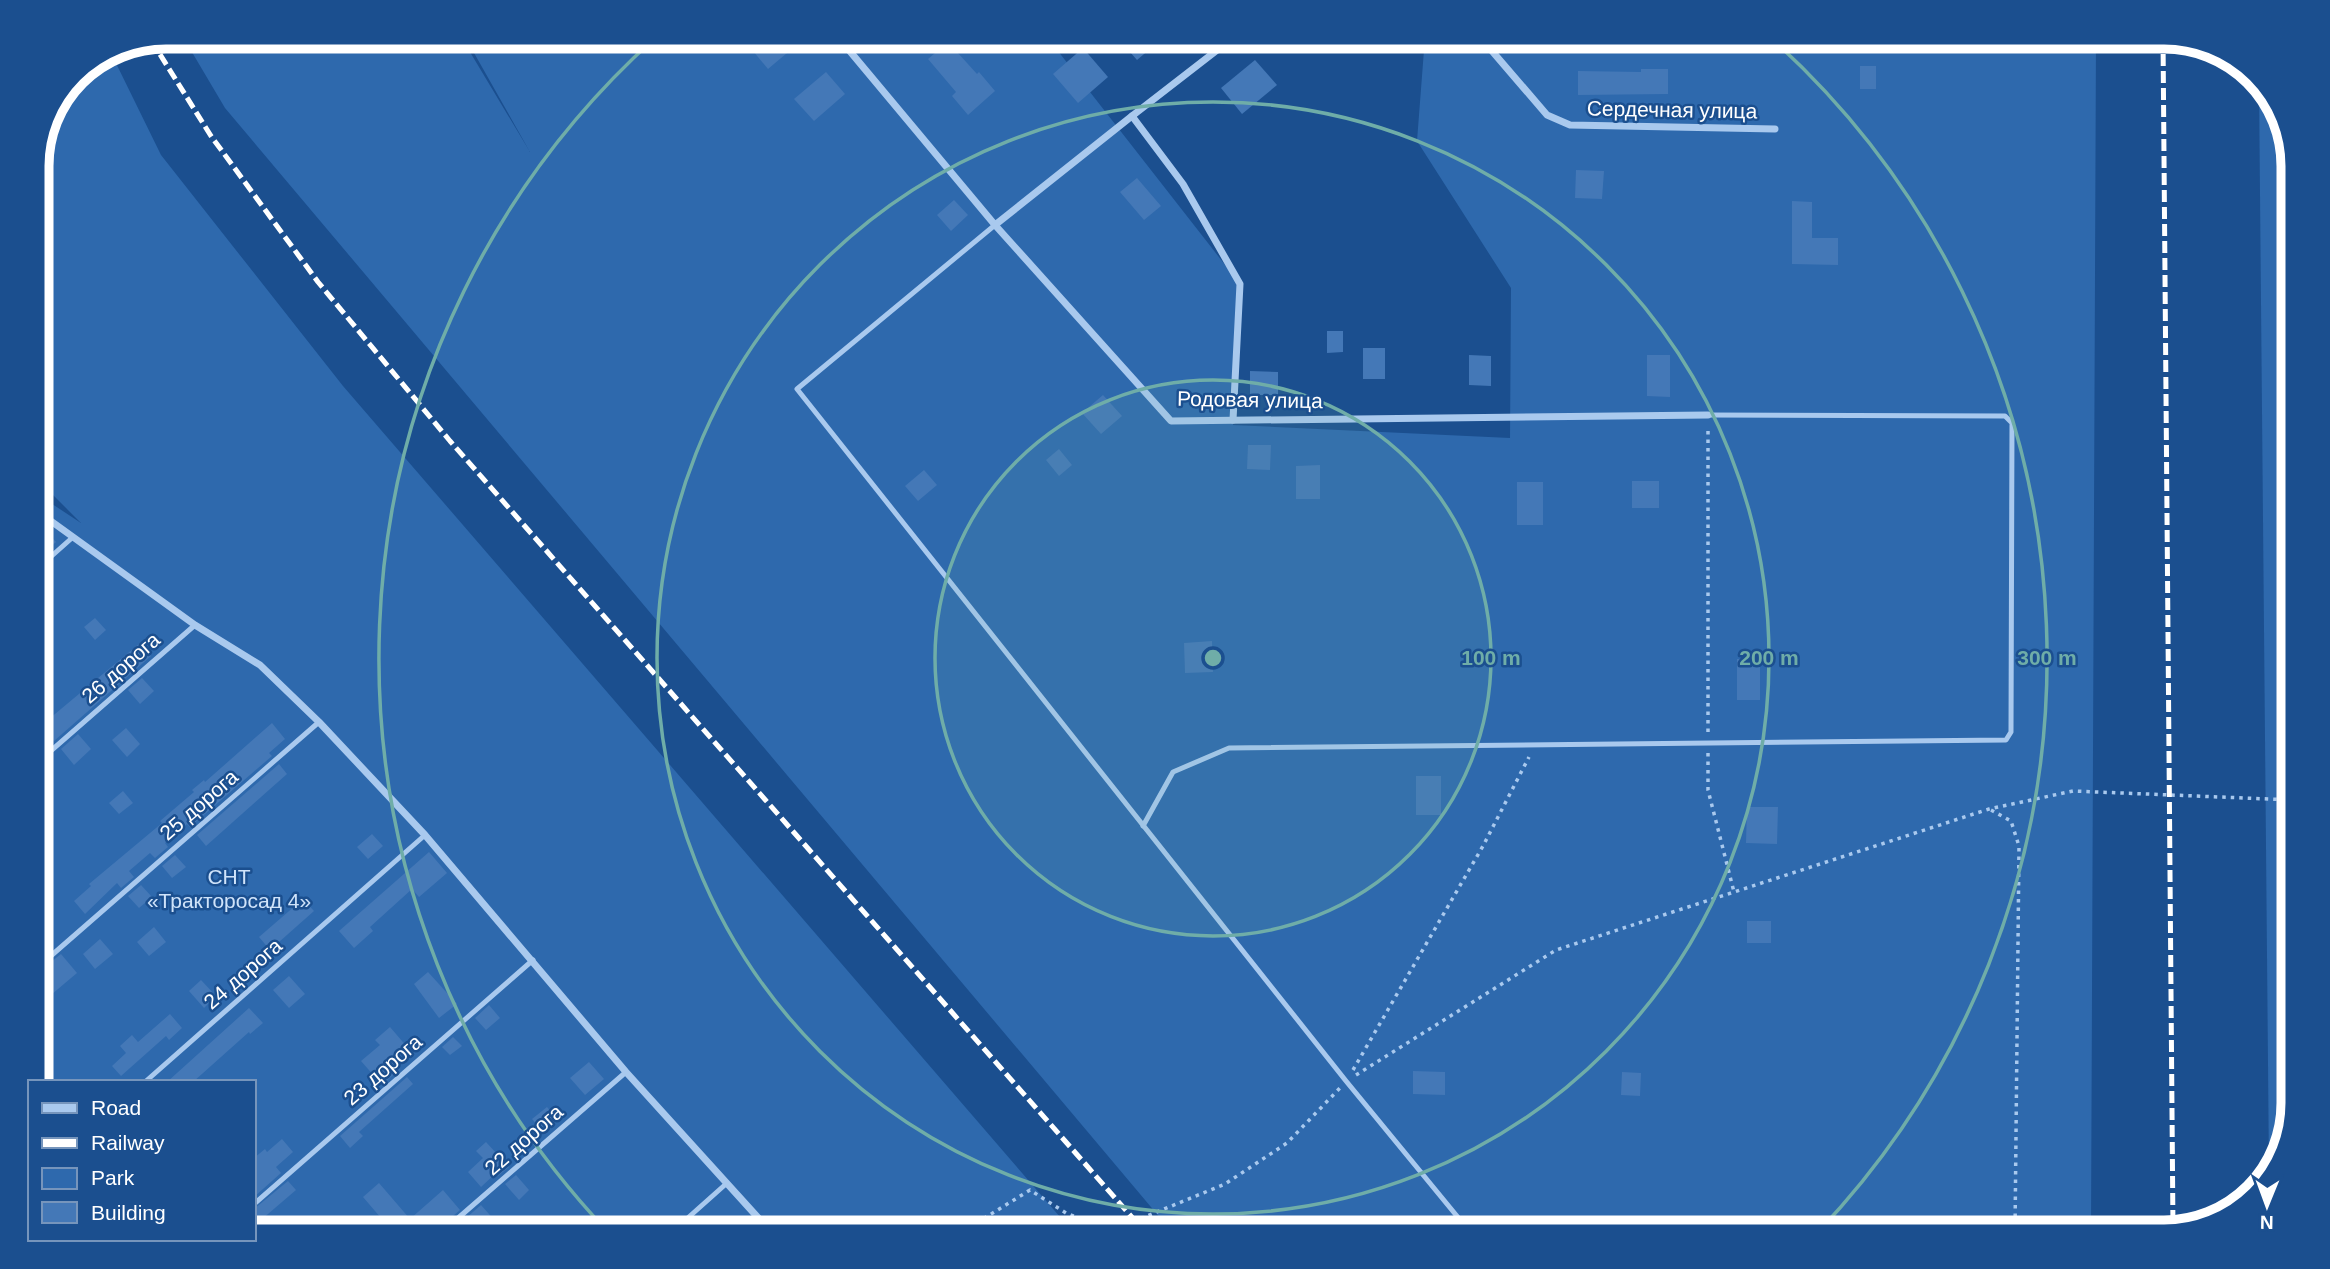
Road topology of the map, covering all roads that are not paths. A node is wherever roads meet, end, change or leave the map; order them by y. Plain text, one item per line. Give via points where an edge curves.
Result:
1 (848, 49) edge
2 (1219, 49) edge
3 (1490, 49) edge
4 (1132, 116) junction
5 (1775, 129) dead end
6 (995, 225) junction
7 (1709, 415) joint
8 (1233, 420) junction
9 (49, 520) edge
10 (73, 537) junction
11 (49, 558) edge
12 (195, 625) junction
13 (319, 722) junction
14 (49, 753) edge
15 (1143, 826) junction
16 (425, 835) junction
17 (49, 958) edge
18 (533, 960) junction
19 (626, 1072) junction
20 (147, 1080) edge
21 (727, 1184) junction
22 (256, 1202) edge
23 (456, 1220) edge
24 (686, 1220) edge
25 (760, 1220) edge
26 (1460, 1220) edge

1 - 6 street, Родовая улица
2 - 4 street
3 - 5 street, Сердечная улица via 1546,115 1570,125
4 - 6 street
4 - 8 street via 1183,184 1240,284
6 - 8 street, Родовая улица via 1171,421
6 - 15 lane via 797,389
7 - 8 street, Родовая улица
7 - 15 lane via 2005,416 2012,423 2011,732 2006,740 1229,748 1173,772
9 - 10 street
10 - 11 lane
10 - 12 street
12 - 13 street via 260,665
12 - 14 lane, 26 дорога
13 - 16 street
13 - 17 lane, 25 дорога
15 - 26 lane
16 - 18 street
16 - 20 lane, 24 дорога
18 - 19 street
18 - 22 lane, 23 дорога
19 - 21 street
19 - 23 lane, 22 дорога
21 - 24 lane
21 - 25 street

